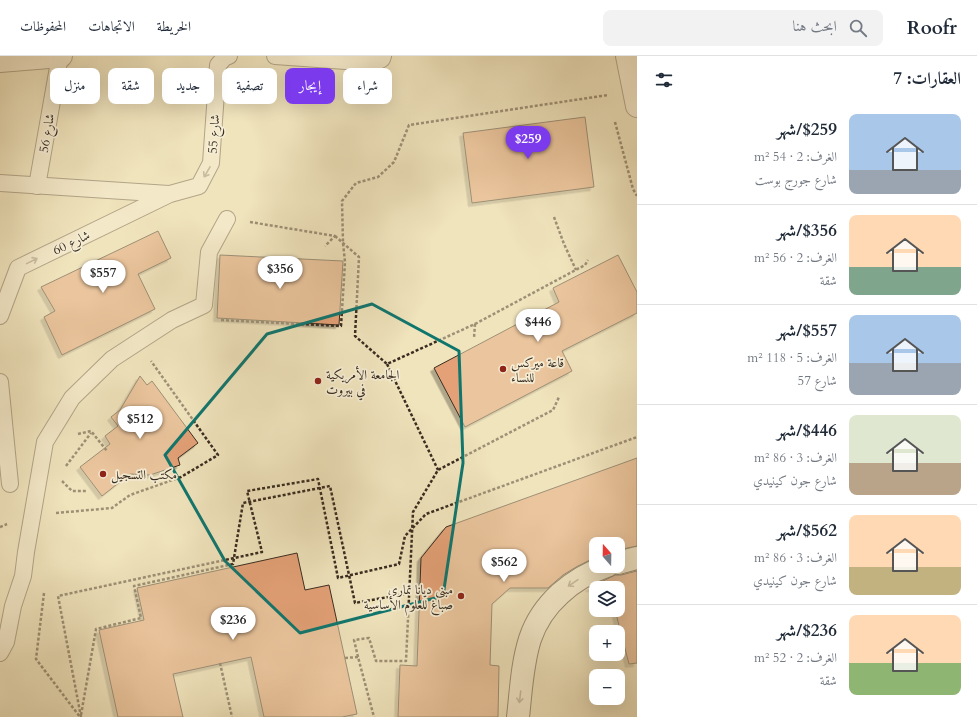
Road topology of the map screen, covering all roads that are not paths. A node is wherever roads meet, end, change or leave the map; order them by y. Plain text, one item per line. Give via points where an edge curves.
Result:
1 (60, 56) edge
2 (229, 56) edge
3 (275, 56) edge
4 (383, 56) edge
5 (627, 56) edge
6 (0, 61) edge
7 (637, 106) edge
8 (0, 183) edge
9 (37, 186) junction
10 (170, 194) junction
11 (227, 219) road end
12 (0, 316) edge
13 (0, 382) edge
14 (10, 484) dead end
15 (637, 558) edge
16 (625, 561) edge
17 (590, 573) edge
18 (13, 606) junction
19 (0, 624) edge
20 (0, 653) edge
21 (518, 717) edge

1 - 6 street
1 - 9 lane, شارع 56
2 -> 10 lane, شارع 55 via 218,65 211,163 199,186
3 - 4 lane via 374,63
5 - 7 street
8 - 9 lane
9 - 10 lane
12 -> 10 lane, شارع 60 via 18,268
11 - 18 lane via 209,252 204,305 172,320 112,359 72,398 45,442 23,576
13 - 14 lane
15 - 16 street
17 -> 21 street via 571,584 554,599 530,638
18 - 19 lane
18 - 20 lane via 6,642

